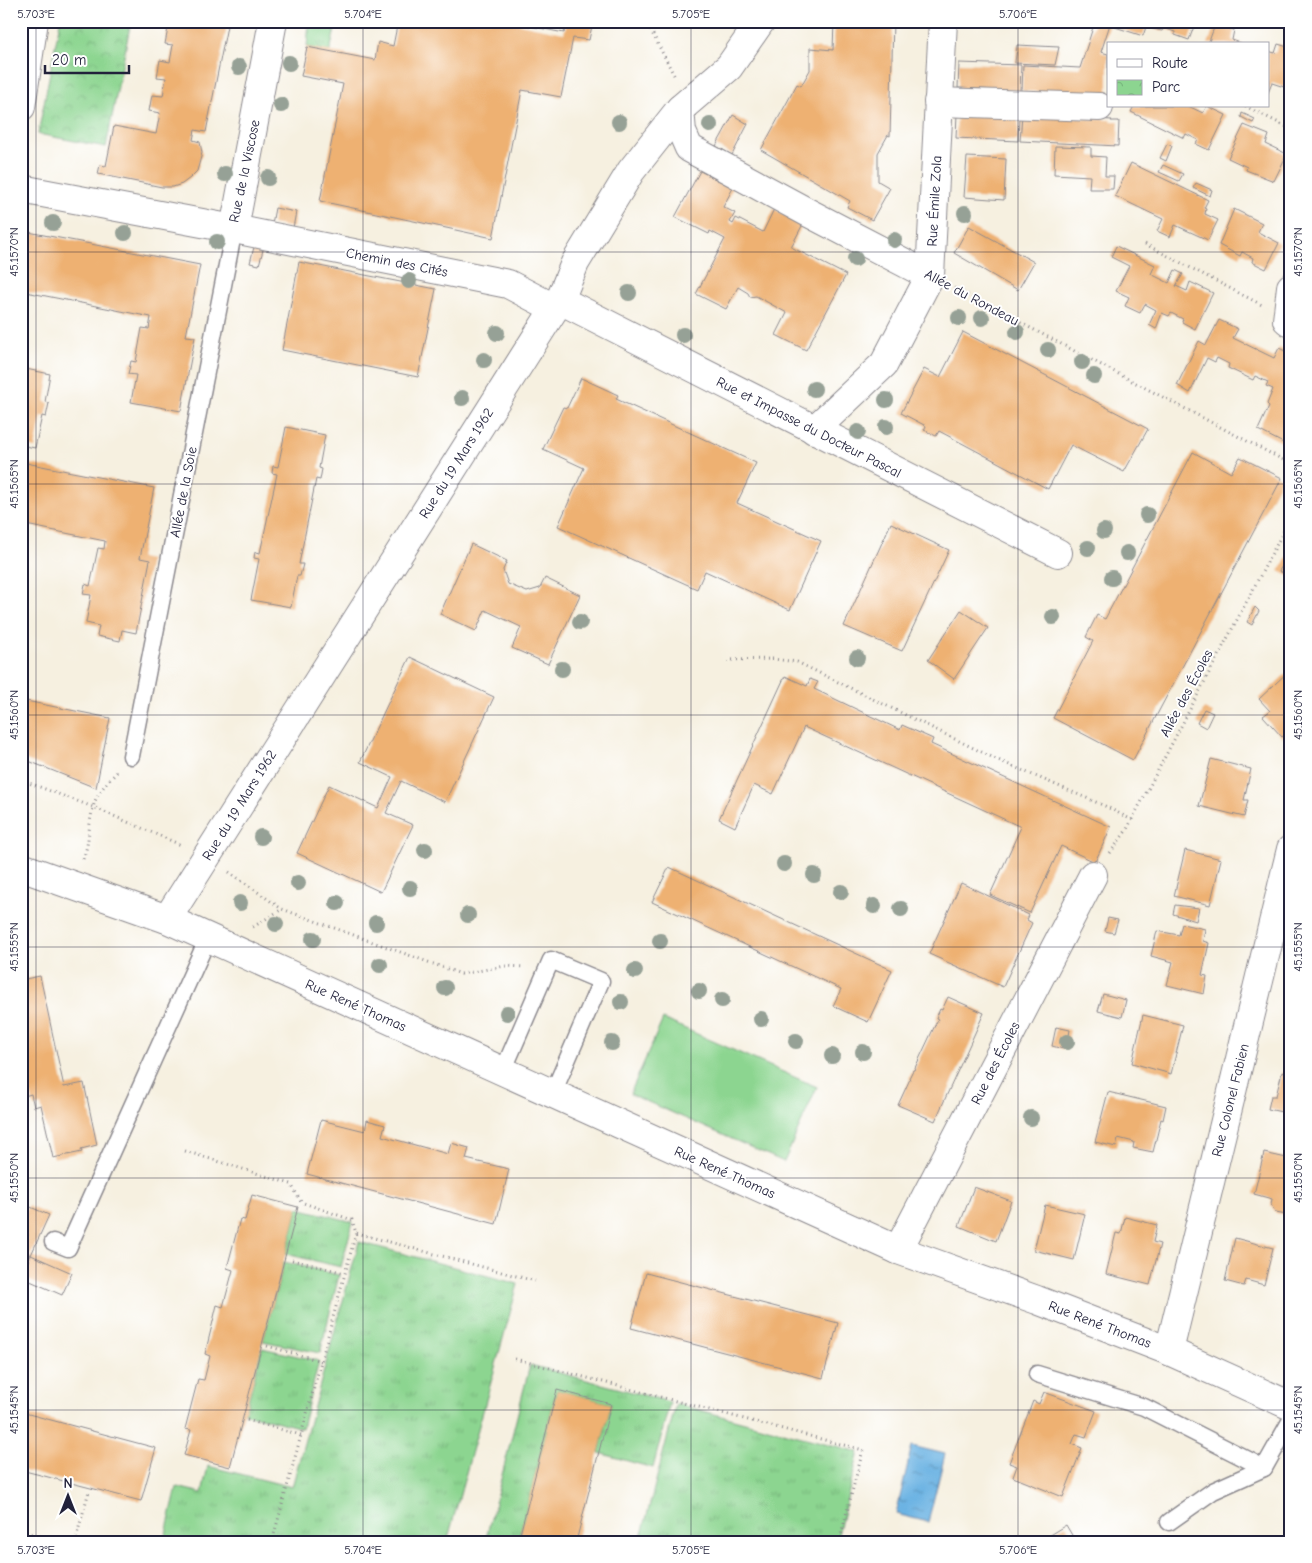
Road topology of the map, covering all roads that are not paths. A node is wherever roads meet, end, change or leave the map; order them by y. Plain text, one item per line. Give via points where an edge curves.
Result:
1 (34, 21) edge
2 (273, 21) edge
3 (761, 21) edge
4 (943, 21) edge
5 (938, 102) junction
6 (21, 107) edge
7 (1099, 107) dead end
8 (680, 110) junction
9 (21, 189) edge
10 (234, 229) junction
11 (930, 276) junction
12 (557, 304) junction
13 (814, 430) junction
14 (1058, 553) dead end
15 (131, 756) road end
16 (1291, 849) edge
17 (21, 867) edge
18 (1092, 875) road end
19 (167, 919) junction
20 (208, 938) junction
21 (503, 1071) junction
22 (553, 1093) junction
23 (53, 1242) dead end
24 (898, 1250) junction
25 (1169, 1351) junction
26 (1036, 1374) dead end
27 (1291, 1406) edge
28 (1291, 1420) edge
29 (1264, 1468) junction
30 (1169, 1522) dead end

1 - 6 street
2 - 10 street, Rue de la Viscose
3 - 8 street, Rue du 19 Mars 1962 via 729,67
4 - 5 street, Rue Émile Zola
5 - 7 street
5 - 11 street, Rue Émile Zola
8 - 11 street, Allée du Rondeau via 682,132 689,148
8 - 12 street, Rue du 19 Mars 1962 via 631,171 575,263
9 - 10 street, Rue de la Viscose
10 - 12 street, Chemin des Cités via 508,284
10 - 15 lane, Allée de la Soie
11 - 13 street, Rue Émile Zola via 884,364
12 - 13 street, Rue et Impasse du Docteur Pascal
12 - 19 street, Rue du 19 Mars 1962
13 - 14 street, Rue et Impasse du Docteur Pascal
16 - 25 street, Rue Colonel Fabien
17 - 19 street, Rue René Thomas
18 - 24 street, Rue des Écoles
19 - 20 street, Rue René Thomas
20 - 21 street, Rue René Thomas
20 - 23 lane via 68,1248
21 - 22 street, Rue René Thomas
21 - 22 lane via 551,960 601,982
22 - 24 street, Rue René Thomas
24 - 25 street, Rue René Thomas
25 - 27 street, Rue René Thomas
26 - 29 lane via 1144,1407
28 - 29 lane
29 - 30 lane via 1213,1492

